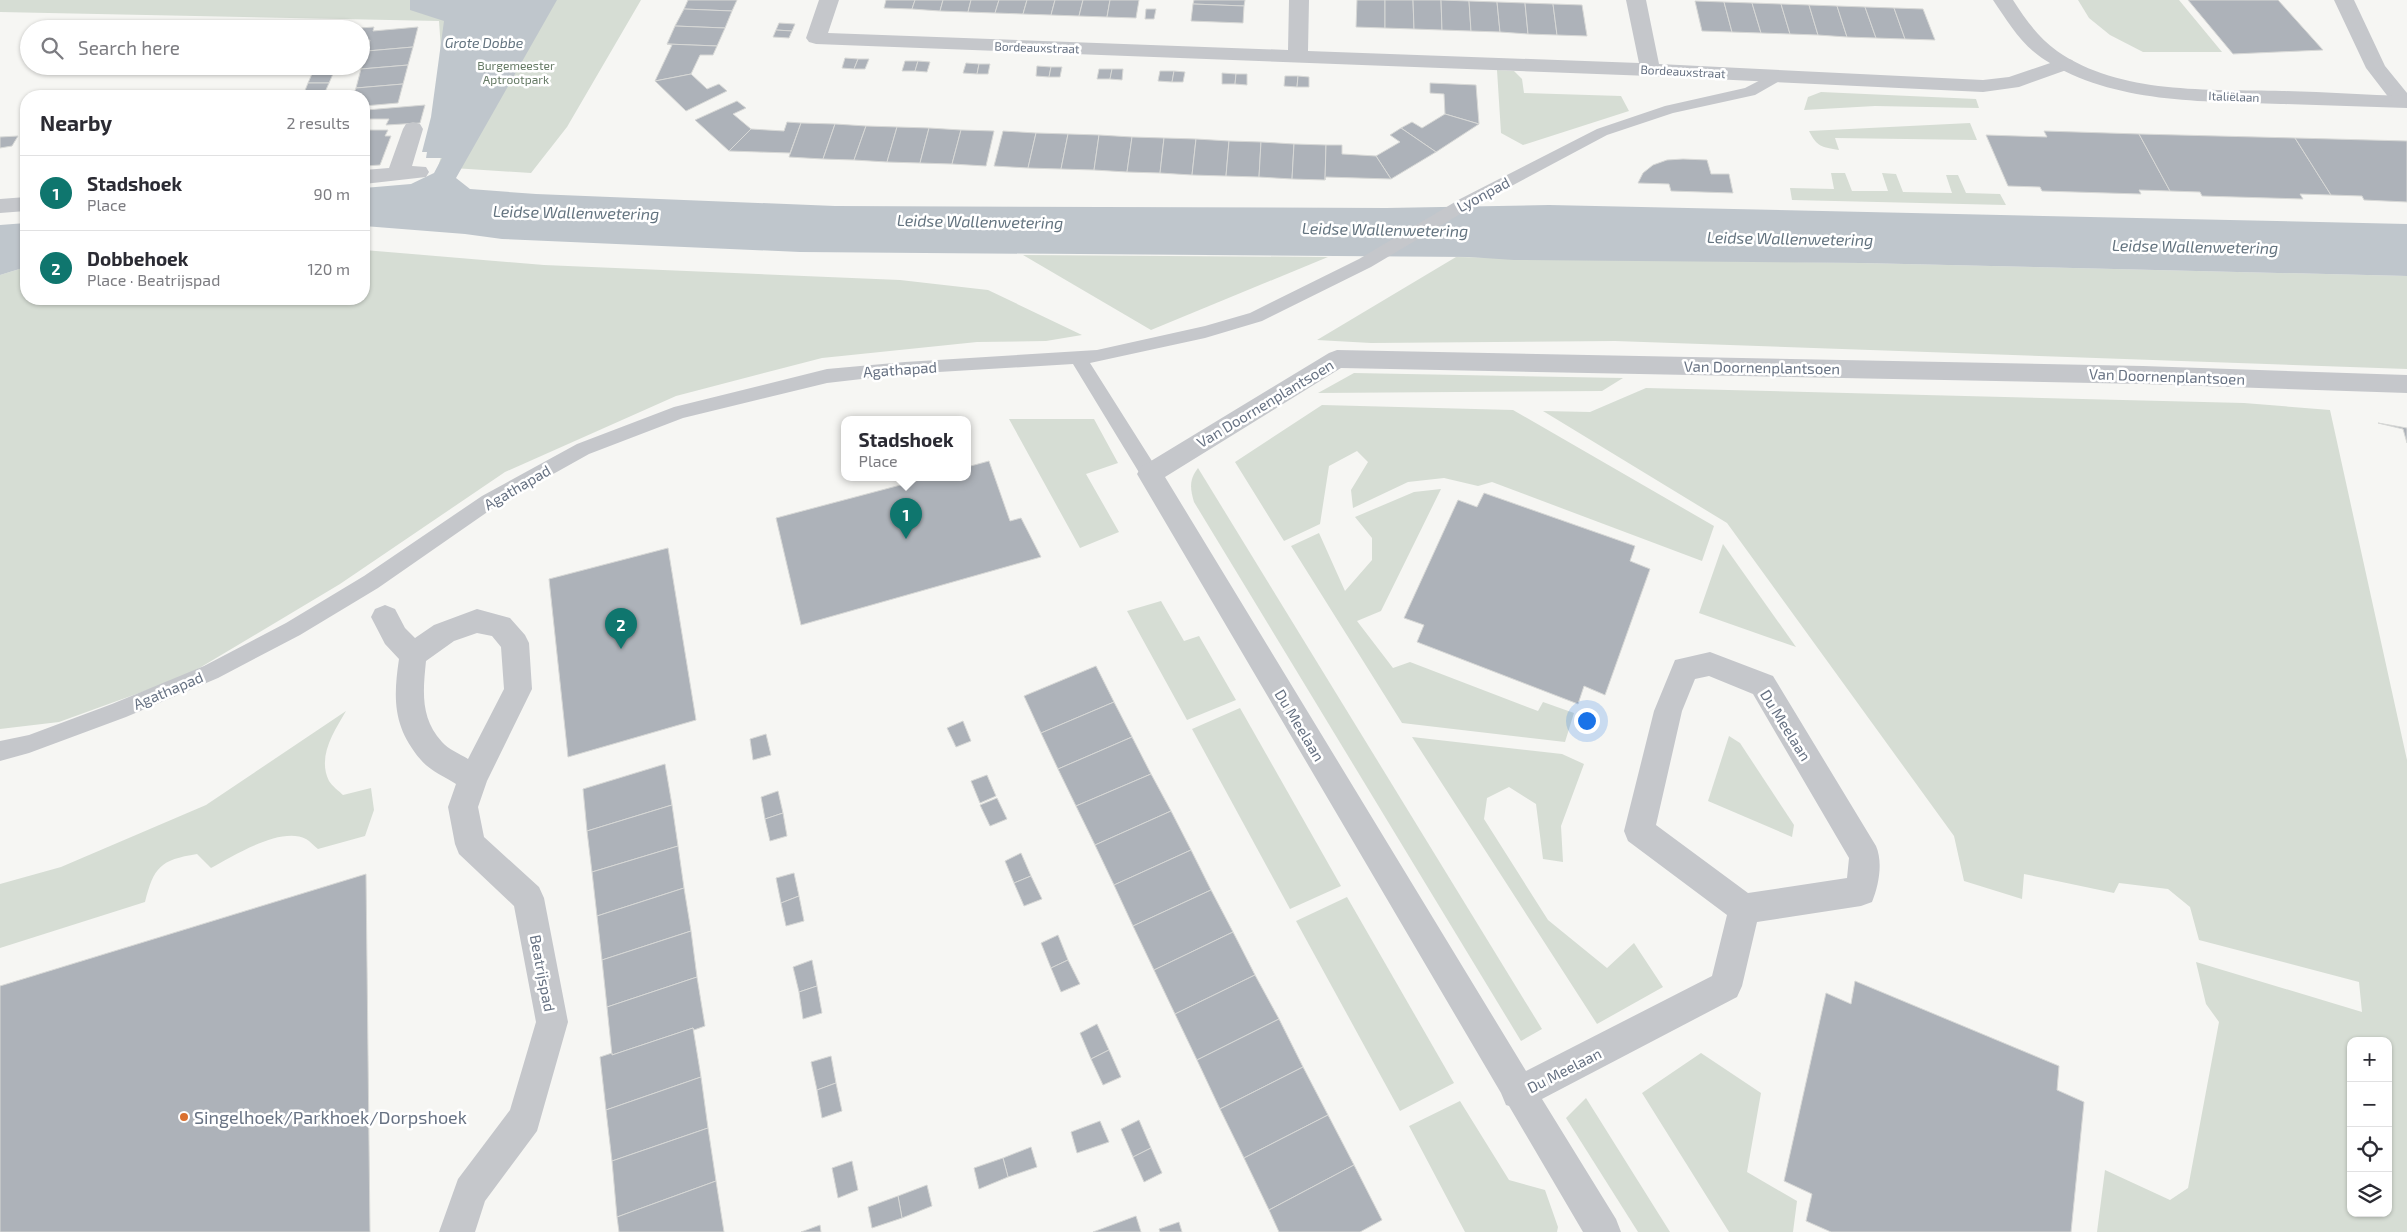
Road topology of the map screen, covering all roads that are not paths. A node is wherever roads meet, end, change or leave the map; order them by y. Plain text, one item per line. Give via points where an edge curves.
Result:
1 (829, 0) edge
2 (1299, 0) edge
3 (1636, 0) edge
4 (2003, 0) edge
5 (2344, 0) edge
6 (1298, 58) junction
7 (2065, 64) junction
8 (1650, 70) junction
9 (1778, 76) junction
10 (2405, 102) edge
11 (413, 130) dead end
12 (370, 176) edge
13 (20, 204) edge
14 (0, 206) edge
15 (1078, 358) junction
16 (2407, 384) edge
17 (1150, 474) junction
18 (385, 618) dead end
19 (413, 655) junction
20 (0, 751) edge
21 (473, 779) junction
22 (1744, 909) junction
23 (1518, 1093) junction
24 (457, 1232) edge
25 (1603, 1232) edge

1 - 6 street, Bordeauxstraat via 816,38
2 - 6 street
3 - 8 street
4 - 7 street, Italiëlaan via 2024,33
5 - 10 street via 2376,68
6 - 8 street, Bordeauxstraat
7 - 9 street, Bordeauxstraat via 1998,86
7 - 10 street, Italiëlaan via 2102,80 2149,91
8 - 9 street, Bordeauxstraat
9 - 15 lane, Lyonpad via 1750,92 1670,109 1602,132 1466,203 1365,263 1256,317 1120,352
11 - 12 street via 408,173
13 - 14 street
15 - 17 lane, Du Meelaan
15 - 20 lane, Agathapad via 827,376 680,412 583,449 489,501 371,582 211,672 119,711 29,744
16 - 17 street, Van Doornenplantsoen via 2143,375 1337,359
17 - 23 street, Du Meelaan
18 - 19 street via 399,641
19 - 21 street via 411,719 432,752
19 - 21 street, Beatrijspad via 444,633 477,621 500,626 515,644 518,688
21 - 24 street, Beatrijspad via 463,807 470,844 528,898 552,1022 525,1119 470,1191
22 - 22 street, Du Meelaan via 1861,891 1865,856 1763,686 1710,664 1686,669 1668,711 1639,831
22 - 23 street, Du Meelaan via 1726,986
23 - 25 street, Du Meelaan

